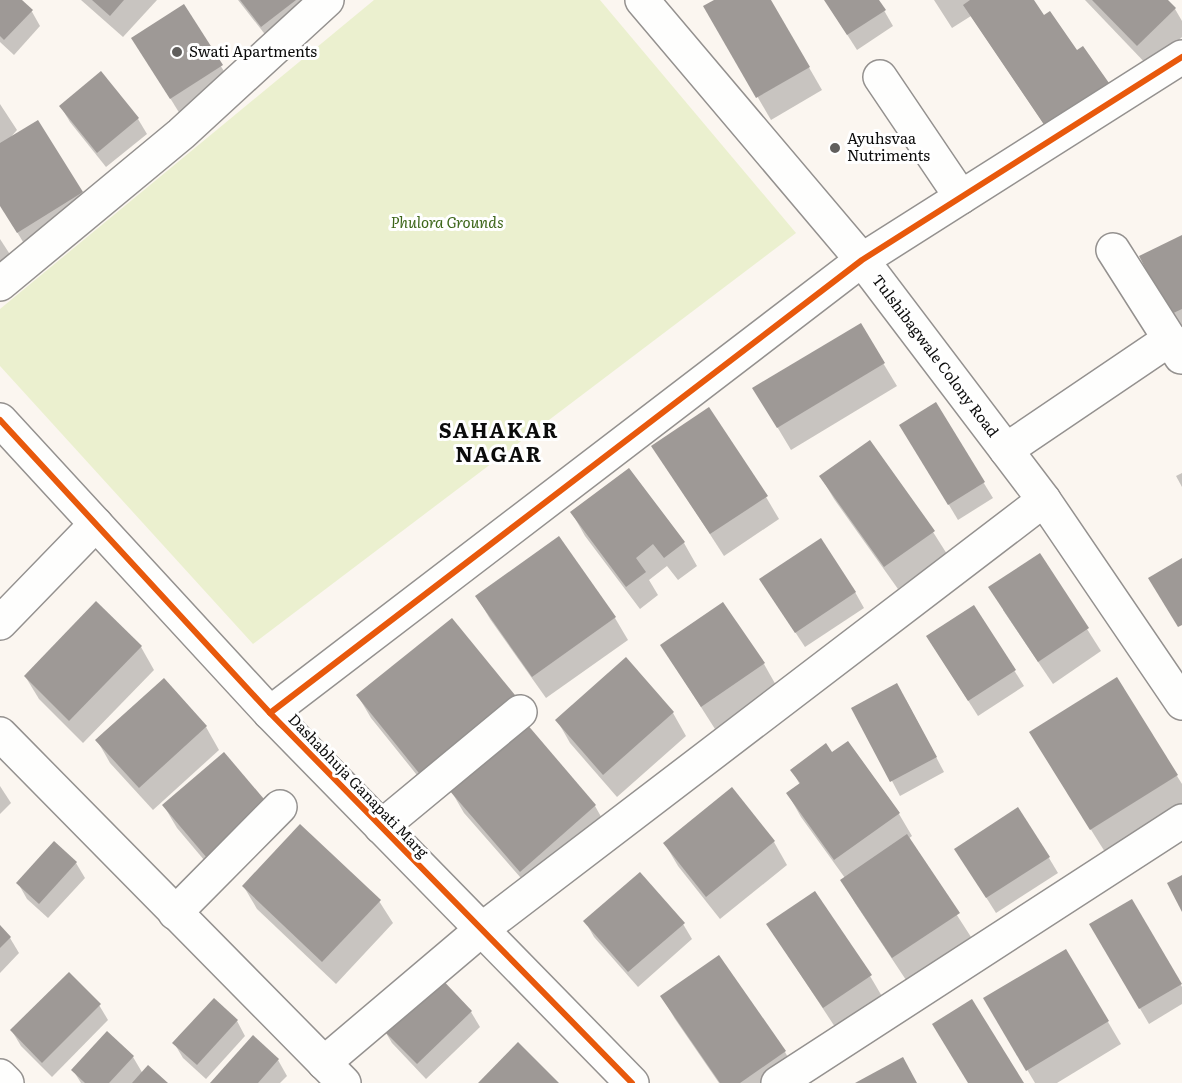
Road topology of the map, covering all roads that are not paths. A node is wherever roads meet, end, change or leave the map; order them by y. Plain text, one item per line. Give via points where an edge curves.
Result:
1 (327, 0) edge
2 (642, 0) edge
3 (1182, 57) edge
4 (880, 77) dead end
5 (962, 196) junction
6 (1113, 250) dead end
7 (862, 260) junction
8 (0, 284) edge
9 (1176, 349) edge
10 (0, 420) edge
11 (1006, 450) junction
12 (1044, 500) junction
13 (96, 524) junction
14 (0, 623) edge
15 (1182, 702) edge
16 (520, 712) dead end
17 (270, 713) junction
18 (0, 734) edge
19 (280, 807) dead end
20 (1182, 821) edge
21 (381, 827) junction
22 (175, 913) junction
23 (481, 930) junction
24 (334, 1073) edge
25 (0, 1076) edge
26 (7, 1083) edge
27 (632, 1083) edge
28 (778, 1083) edge

1 - 8 street via 182,134
2 - 7 street, Tulshibagwale Colony Road
3 - 5 street
4 - 5 street
5 - 7 street
6 - 9 street
7 - 11 street, Tulshibagwale Colony Road
7 - 17 street
9 - 11 street
10 - 13 street, Dashabhuja Ganapati Marg
11 - 12 street, Tulshibagwale Colony Road
12 - 15 street, Tulshibagwale Colony Road
12 - 23 street
13 - 14 street
13 - 17 street, Dashabhuja Ganapati Marg
16 - 21 street
17 - 21 street, Dashabhuja Ganapati Marg
18 - 22 street
19 - 22 street
20 - 28 street
21 - 23 street, Dashabhuja Ganapati Marg
22 - 24 street
23 - 24 street
23 - 27 street, Dashabhuja Ganapati Marg
25 - 26 street

